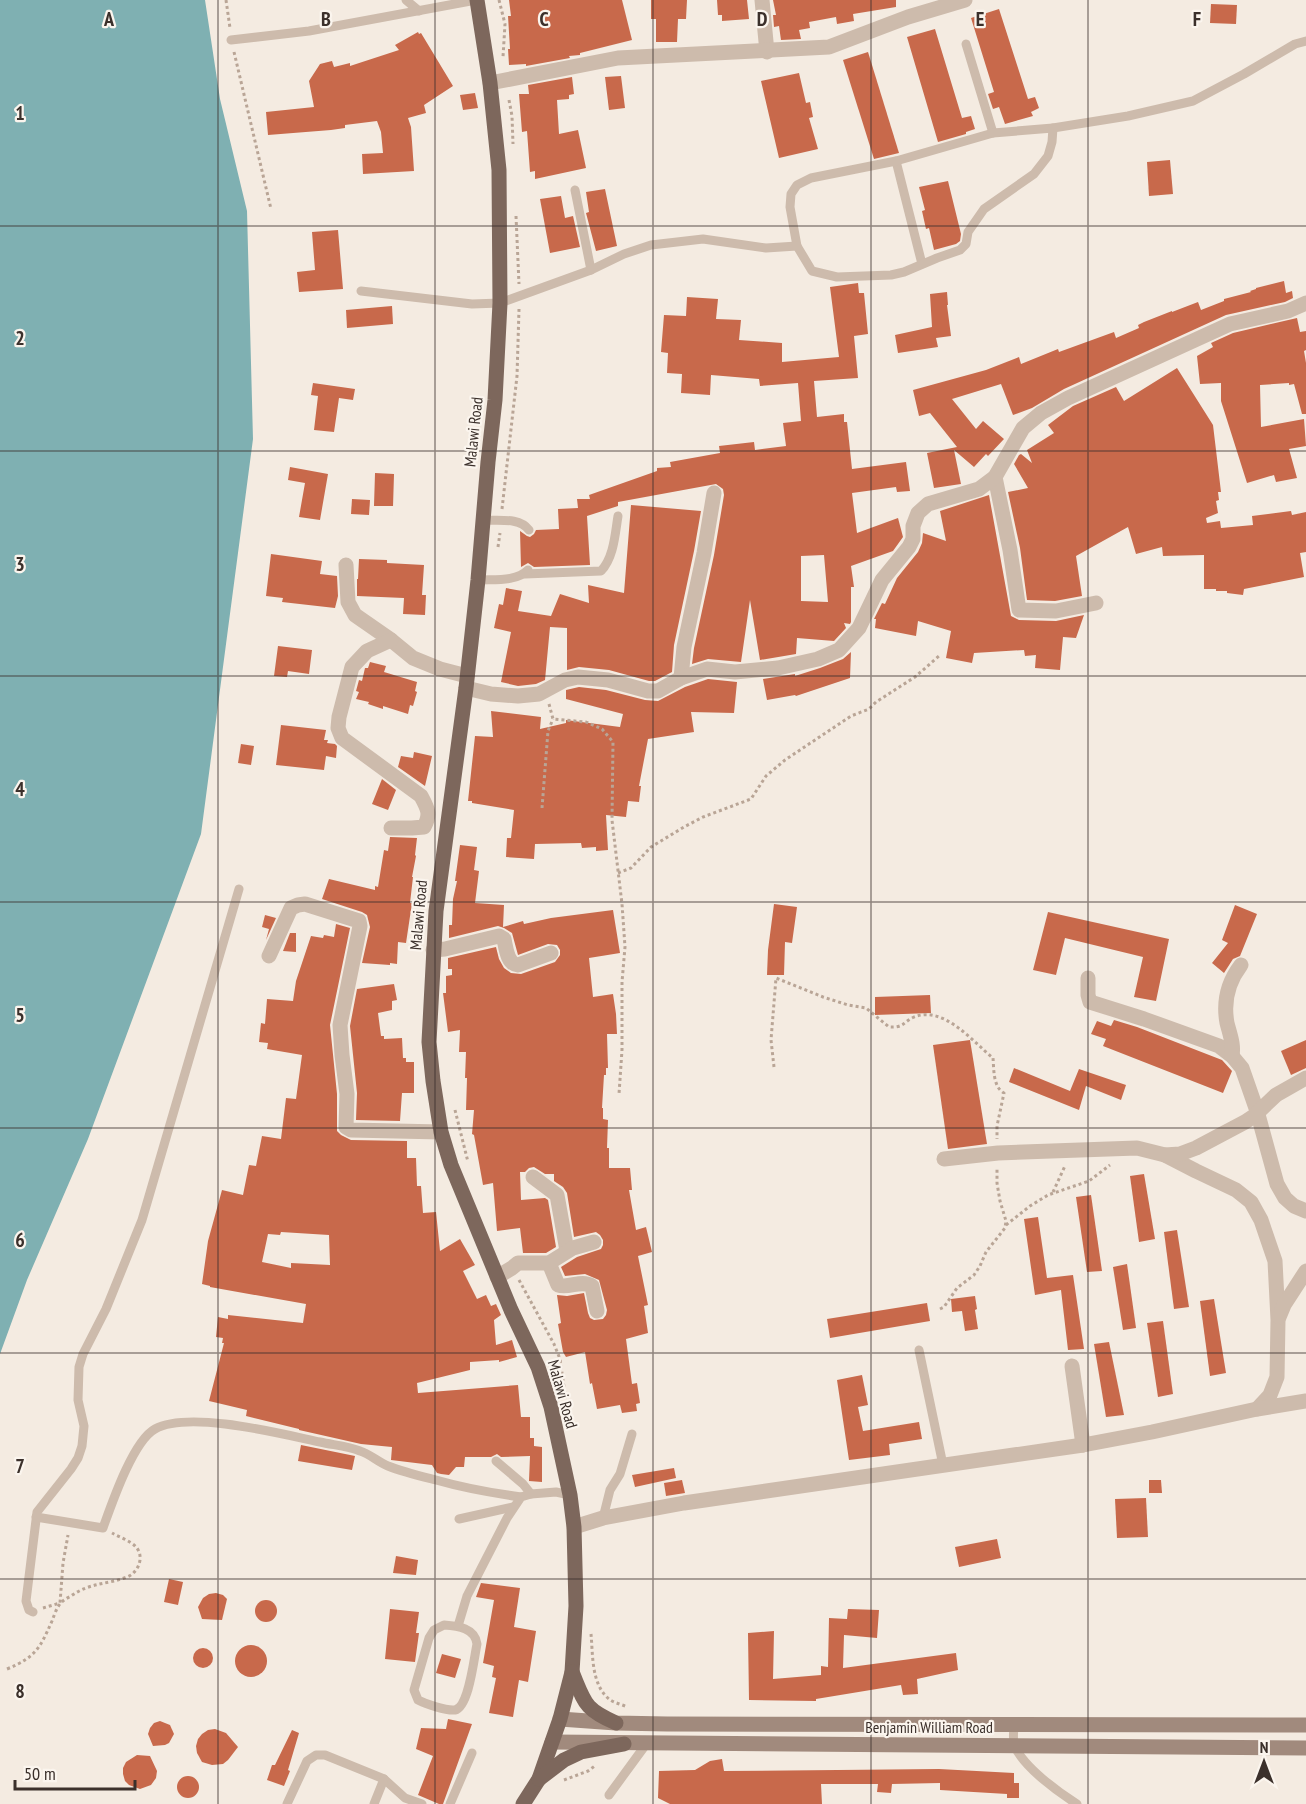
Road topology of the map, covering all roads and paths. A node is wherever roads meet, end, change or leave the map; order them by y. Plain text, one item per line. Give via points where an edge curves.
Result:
1 (226, 0) edge
2 (406, 0) edge
3 (476, 0) edge
4 (762, 0) edge
5 (965, 0) edge
6 (419, 11) junction
7 (231, 40) junction
8 (1306, 41) edge
9 (966, 44) dead end
10 (767, 52) junction
11 (490, 83) junction
12 (1053, 128) junction
13 (993, 133) junction
14 (896, 161) junction
15 (575, 190) dead end
16 (271, 209) dead end
17 (797, 246) junction
18 (922, 264) junction
19 (591, 270) junction
20 (361, 291) dead end
21 (500, 303) junction
22 (1306, 303) edge
23 (995, 477) junction
24 (714, 494) dead end
25 (618, 516) dead end
26 (484, 520) junction
27 (529, 530) dead end
28 (346, 565) dead end
29 (478, 580) junction
30 (1096, 603) dead end
31 (391, 640) junction
32 (939, 656) dead end
33 (681, 678) junction
34 (466, 682) junction
35 (539, 694) junction
36 (553, 718) junction
37 (543, 808) dead end
38 (391, 828) dead end
39 (618, 873) junction
40 (239, 889) dead end
41 (433, 950) junction
42 (551, 953) dead end
43 (269, 956) dead end
44 (1241, 965) dead end
45 (1088, 978) dead end
46 (1232, 1056) junction
47 (774, 1067) dead end
48 (1306, 1078) edge
49 (619, 1094) dead end
50 (1257, 1111) junction
51 (441, 1132) junction
52 (1071, 1150) junction
53 (998, 1153) junction
54 (1166, 1155) junction
55 (944, 1159) dead end
56 (1110, 1165) dead end
57 (533, 1177) dead end
58 (1053, 1192) junction
59 (1306, 1211) edge
60 (1006, 1225) junction
61 (594, 1242) dead end
62 (567, 1251) junction
63 (549, 1263) junction
64 (1306, 1271) edge
65 (497, 1277) junction
66 (940, 1309) dead end
67 (597, 1311) dead end
68 (1278, 1320) junction
69 (919, 1350) dead end
70 (1072, 1366) dead end
71 (1306, 1401) edge
72 (1257, 1409) junction
73 (632, 1434) dead end
74 (1083, 1445) junction
75 (496, 1461) dead end
76 (943, 1465) junction
77 (531, 1494) junction
78 (570, 1495) junction
79 (521, 1497) junction
80 (513, 1507) junction
81 (36, 1517) junction
82 (603, 1518) junction
83 (459, 1519) dead end
84 (70, 1523) junction
85 (574, 1527) junction
86 (103, 1528) junction
87 (60, 1603) junction
88 (33, 1612) joint
89 (458, 1626) junction
90 (7, 1669) dead end
91 (572, 1672) junction
92 (560, 1719) junction
93 (616, 1723) junction
94 (1014, 1724) junction
95 (1306, 1725) edge
96 (552, 1742) junction
97 (647, 1743) junction
98 (624, 1744) junction
99 (1014, 1745) junction
100 (1306, 1748) edge
101 (472, 1753) dead end
102 (598, 1763) dead end
103 (384, 1779) junction
104 (539, 1779) junction
105 (560, 1782) dead end
106 (609, 1795) dead end
107 (287, 1804) edge
108 (374, 1804) edge
109 (422, 1804) edge
110 (450, 1804) edge
111 (523, 1804) edge
112 (1077, 1804) edge

1 - 7 path
2 - 6 lane
3 - 6 lane
3 - 11 main road, Malawi Road
4 - 10 street
5 - 10 street via 828,47
6 - 7 lane
7 - 16 path
8 - 12 lane via 1193,101
9 - 13 lane
10 - 11 street via 618,58
11 - 21 main road, Malawi Road via 498,170
12 - 13 lane
12 - 18 lane via 1048,156 1034,174 984,209 960,250
13 - 14 lane
14 - 17 lane via 796,184 790,207
14 - 18 lane
15 - 19 lane
17 - 18 lane via 812,271 837,278 891,275
17 - 19 lane via 766,248 683,240 651,245
19 - 21 lane
20 - 21 lane via 472,304
21 - 26 main road, Malawi Road
22 - 23 street via 1230,324 1041,413 1023,428
23 - 30 street via 1018,610 1056,611
23 - 33 street via 979,489 928,504 918,513 909,547 882,580 859,628 839,650 778,668 735,672 707,669
24 - 33 street
25 - 29 lane via 611,552 601,571 527,571 516,577
26 - 27 lane via 517,522
26 - 29 main road, Malawi Road
28 - 31 street via 348,602 355,615
29 - 34 main road, Malawi Road
31 - 34 street via 414,658
31 - 38 street via 367,651 352,667 338,728 342,738 421,796 427,807 429,818 424,827
32 - 39 path via 869,709 851,716 784,760 766,776 752,799 684,827 651,847 631,868
33 - 35 street via 658,691 648,691 578,677
34 - 35 street via 500,694
34 - 41 main road, Malawi Road
35 - 36 path via 549,705
36 - 37 path via 548,731
36 - 39 path via 586,722 602,729 613,742 612,820
39 - 49 path via 625,947
40 - 81 lane via 142,1220 79,1367 82,1446 72,1469 39,1507
41 - 42 street via 499,936 504,939 513,965
41 - 51 main road, Malawi Road via 429,1042
43 - 51 street via 291,908 298,905 358,921 340,1024 346,1127
44 - 46 street via 1227,987 1226,1019
45 - 46 street via 1090,1002 1219,1046
46 - 50 street via 1242,1068
47 - 53 path via 771,1034 777,978 823,997 866,1008 889,1028 904,1025 914,1017 945,1019 993,1058 996,1083 1004,1093
48 - 50 street
50 - 54 street via 1245,1122 1196,1148
50 - 59 street via 1277,1184 1285,1198
51 - 65 main road, Malawi Road
52 - 53 street
52 - 54 street via 1137,1148
52 - 58 path
53 - 55 street
53 - 60 path via 997,1183
54 - 68 street via 1236,1190 1251,1202 1275,1261
56 - 58 path via 1089,1180
57 - 62 street via 557,1195
58 - 60 path
60 - 66 path via 974,1275
61 - 62 street
62 - 63 street
63 - 65 street via 520,1262
63 - 67 street via 558,1285 589,1283
64 - 68 street
65 - 78 main road, Malawi Road via 538,1367
68 - 72 street via 1277,1377 1270,1395
69 - 76 lane
70 - 74 street
71 - 72 street
72 - 74 street
73 - 82 lane
74 - 76 street
75 - 77 lane
76 - 82 street
77 - 78 lane
77 - 79 lane
78 - 85 main road, Malawi Road
79 - 80 lane
79 - 86 lane via 440,1481 388,1466 361,1451 327,1443 255,1428 175,1422 156,1428 143,1438
80 - 83 lane
80 - 89 lane via 467,1596
81 - 84 lane
81 - 88 lane via 26,1601
82 - 85 street
84 - 86 lane
84 - 87 path
85 - 91 main road, Malawi Road via 576,1606
86 - 87 path via 136,1547 140,1555 137,1570 129,1576 79,1590
87 - 88 path
87 - 90 path via 36,1651 25,1662
89 - 89 lane via 444,1624 429,1638 414,1690 418,1700 454,1710 466,1697 477,1644 472,1632
91 - 92 main road, Malawi Road
91 - 93 main road via 589,1708
92 - 93 main road, Benjamin William Road
92 - 96 main road, Malawi Road
93 - 94 main road, Benjamin William Road
94 - 95 main road, Benjamin William Road
94 - 99 lane
96 - 98 main road, Benjamin William Road
96 - 104 main road, Malawi Road
97 - 98 main road, Benjamin William Road
97 - 99 main road, Benjamin William Road
97 - 106 lane
98 - 104 main road via 581,1752
99 - 100 main road, Benjamin William Road
99 - 112 lane via 1041,1777
101 - 110 lane
102 - 105 path
103 - 107 lane via 316,1755 307,1761
103 - 108 lane
103 - 109 lane via 405,1798
104 - 111 main road, Malawi Road

